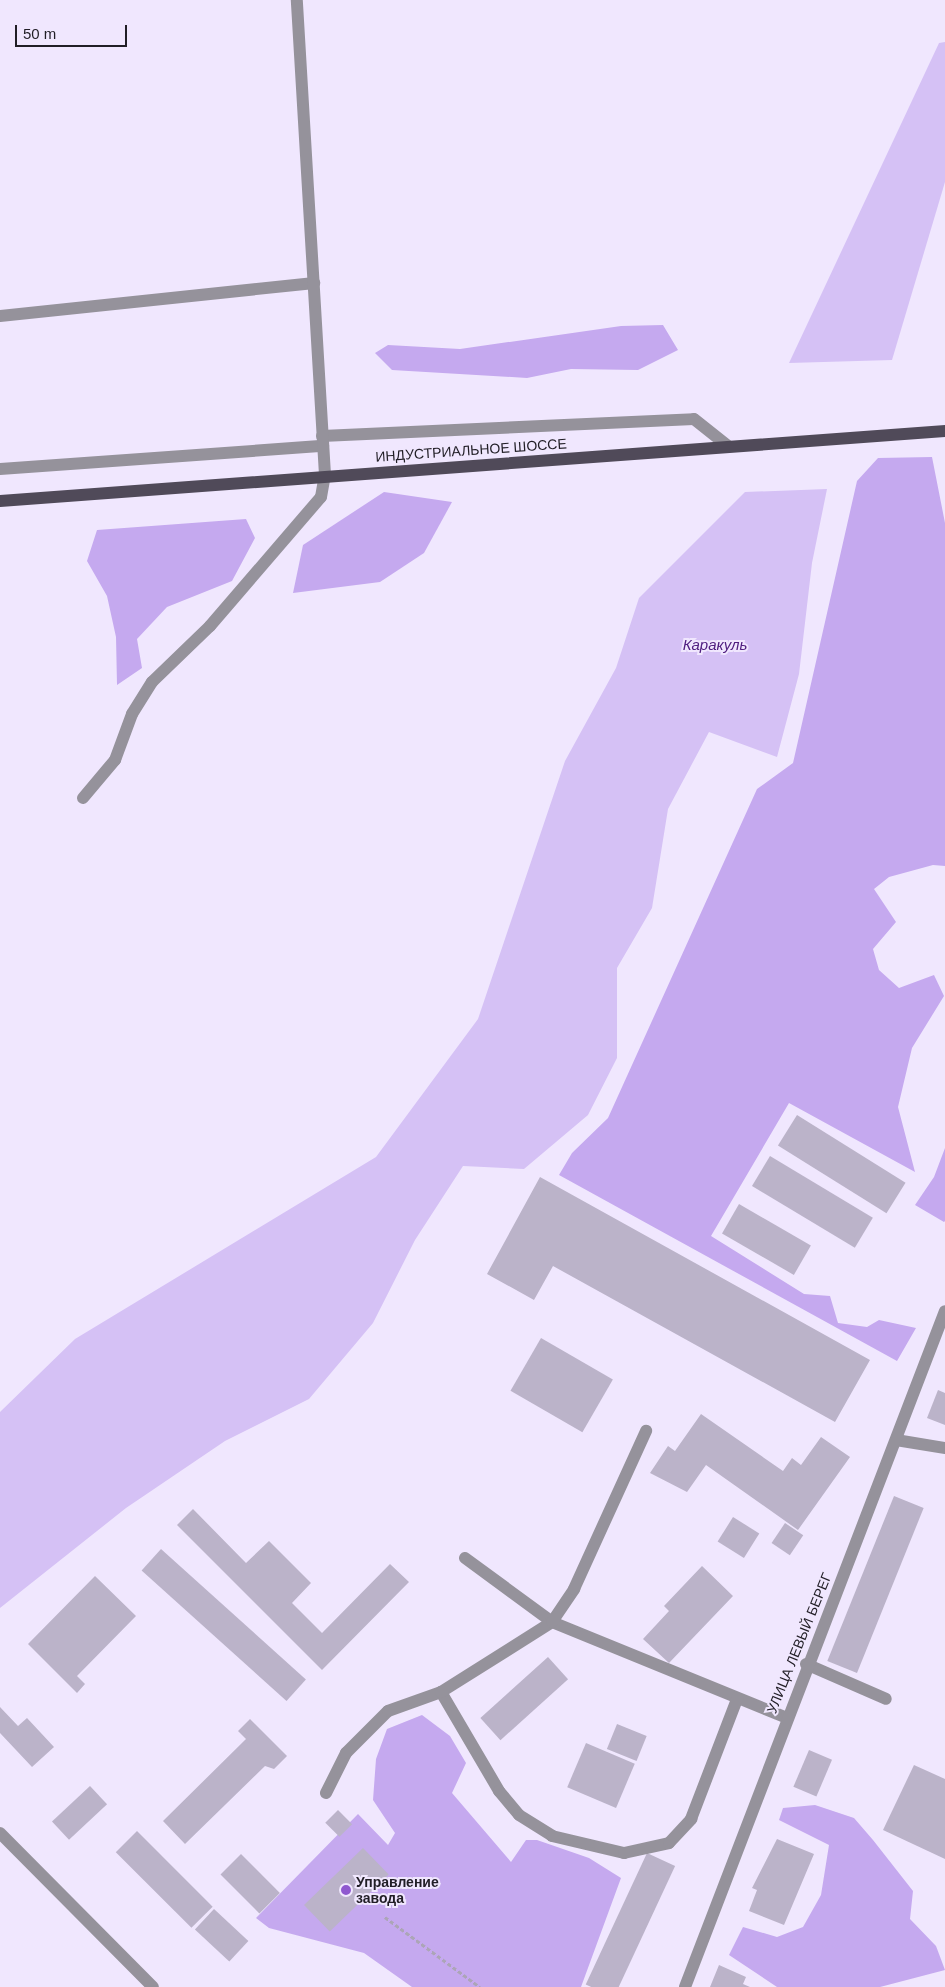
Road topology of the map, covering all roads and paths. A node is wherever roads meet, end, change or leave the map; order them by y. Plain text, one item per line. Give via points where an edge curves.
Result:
1 (297, 0) edge
2 (314, 283) junction
3 (0, 316) edge
4 (945, 431) edge
5 (323, 441) junction
6 (728, 446) junction
7 (0, 469) edge
8 (325, 475) junction
9 (0, 501) edge
10 (83, 798) dead end
11 (945, 1311) edge
12 (646, 1431) dead end
13 (896, 1440) junction
14 (945, 1448) edge
15 (465, 1558) dead end
16 (552, 1622) junction
17 (806, 1664) junction
18 (441, 1692) junction
19 (737, 1699) junction
20 (886, 1700) dead end
21 (785, 1718) junction
22 (326, 1793) dead end
23 (0, 1833) edge
24 (385, 1917) dead end
25 (153, 1987) edge
26 (480, 1987) edge
27 (685, 1987) edge

1 - 2 street
2 - 3 street
2 - 5 street
4 - 6 main road, ИНДУСТРИАЛЬНОЕ ШОССЕ
5 - 6 street via 694,419
5 - 7 street
5 - 8 street
6 - 8 main road, ИНДУСТРИАЛЬНОЕ ШОССЕ
8 - 9 main road, ИНДУСТРИАЛЬНОЕ ШОССЕ
8 - 10 street via 321,497 210,626 152,682 132,714 115,760
11 - 13 street, УЛИЦА ЛЕВЫЙ БЕРЕГ
12 - 16 street via 574,1589
13 - 14 street
13 - 17 street, УЛИЦА ЛЕВЫЙ БЕРЕГ
15 - 16 street
16 - 18 street
16 - 19 street
17 - 20 street
17 - 21 street, УЛИЦА ЛЕВЫЙ БЕРЕГ
18 - 19 street via 499,1791 519,1815 552,1836 624,1853 669,1843 691,1819
18 - 22 street via 388,1711 346,1753
19 - 21 street
21 - 27 street, УЛИЦА ЛЕВЫЙ БЕРЕГ
23 - 25 street
24 - 26 path

